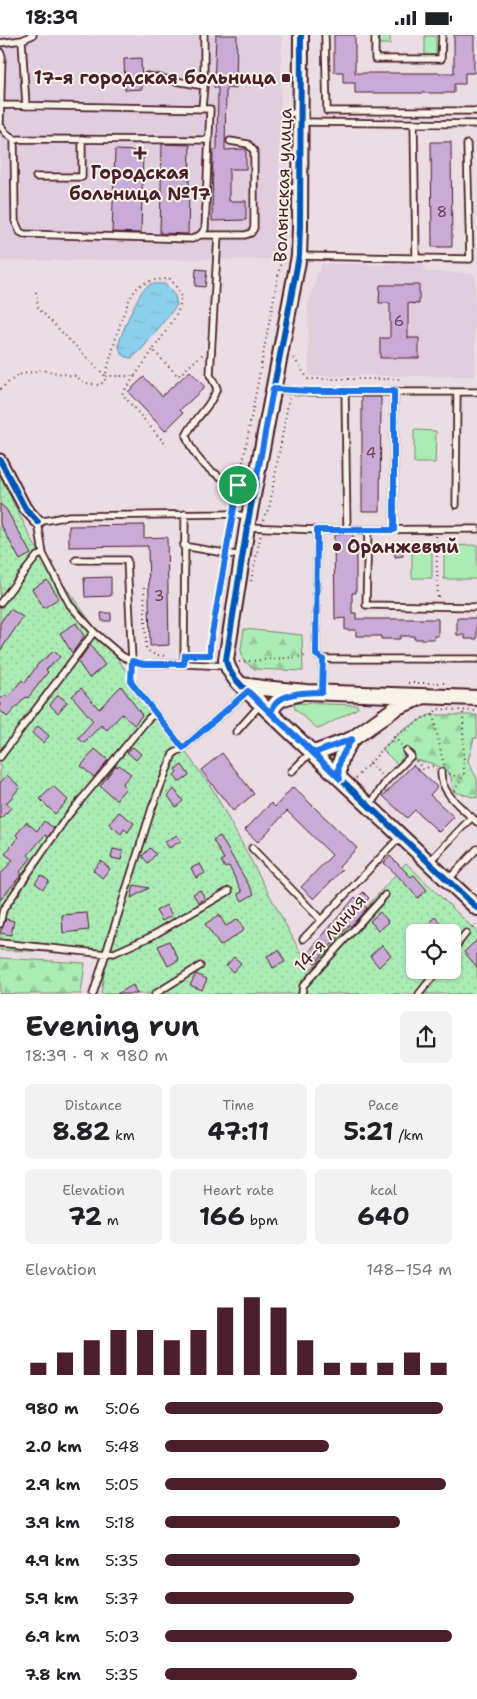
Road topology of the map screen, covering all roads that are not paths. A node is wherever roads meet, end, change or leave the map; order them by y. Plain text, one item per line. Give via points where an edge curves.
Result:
1 (33, 35) edge
2 (204, 35) edge
3 (301, 35) edge
4 (325, 35) edge
5 (375, 35) edge
6 (442, 35) edge
7 (22, 40) junction
8 (0, 43) edge
9 (0, 52) edge
10 (147, 76) dead end
11 (204, 86) junction
12 (0, 105) edge
13 (26, 106) junction
14 (202, 108) junction
15 (477, 111) edge
16 (297, 116) junction
17 (414, 125) junction
18 (477, 125) edge
19 (14, 139) junction
20 (82, 139) junction
21 (208, 139) junction
22 (230, 141) dead end
23 (467, 144) dead end
24 (36, 177) dead end
25 (200, 235) junction
26 (218, 235) junction
27 (299, 256) junction
28 (416, 258) junction
29 (273, 389) junction
30 (345, 391) junction
31 (394, 391) junction
32 (477, 392) edge
33 (457, 393) junction
34 (0, 460) edge
35 (255, 488) junction
36 (456, 505) dead end
37 (185, 514) junction
38 (38, 522) junction
39 (248, 522) junction
40 (477, 529) edge
41 (317, 530) junction
42 (347, 530) junction
43 (368, 530) junction
44 (394, 530) junction
45 (184, 546) junction
46 (43, 554) junction
47 (242, 556) junction
48 (76, 560) dead end
49 (0, 603) edge
50 (477, 607) edge
51 (94, 632) junction
52 (323, 659) junction
53 (477, 659) edge
54 (132, 661) junction
55 (184, 664) junction
56 (233, 664) junction
57 (131, 682) dead end
58 (245, 688) junction
59 (306, 692) junction
60 (322, 692) junction
61 (430, 697) junction
62 (477, 698) edge
63 (266, 708) junction
64 (155, 713) junction
65 (236, 733) dead end
66 (352, 739) junction
67 (183, 748) junction
68 (406, 751) road end
69 (314, 753) junction
70 (0, 757) edge
71 (291, 772) dead end
72 (444, 773) road end
73 (340, 779) junction
74 (368, 806) junction
75 (472, 817) junction
76 (477, 822) edge
77 (401, 836) junction
78 (252, 848) dead end
79 (477, 849) edge
80 (429, 863) junction
81 (448, 880) junction
82 (228, 891) dead end
83 (385, 895) dead end
84 (477, 908) edge
85 (321, 920) junction
86 (0, 924) edge
87 (466, 933) dead end
88 (303, 939) dead end
89 (461, 939) edge
90 (0, 943) edge
91 (107, 953) junction
92 (200, 966) dead end
93 (431, 979) edge
94 (94, 994) edge
95 (155, 994) edge
96 (302, 994) edge
97 (419, 994) edge

1 - 7 lane
2 - 11 lane
3 - 16 street, Волынская улица
4 - 15 lane via 327,111
5 - 6 lane via 375,59 442,59
7 - 8 lane
7 - 13 lane
9 - 12 lane
10 - 11 lane
11 - 14 lane
12 - 13 lane
12 - 19 lane via 0,125
13 - 14 lane
14 - 21 lane via 210,109
16 - 17 lane
16 - 27 street, Волынская улица via 294,187
17 - 18 lane
17 - 28 lane
19 - 20 lane
19 - 25 lane via 15,221 24,235 192,239
20 - 21 lane
20 - 24 lane via 82,177
21 - 25 lane via 205,229
22 - 26 lane via 248,144 254,151 254,228 245,235
23 - 28 lane via 470,259
25 - 26 lane
26 - 35 lane via 210,375 217,388 214,398 186,436 198,459 211,471 238,485
27 - 28 lane
27 - 29 street, Волынская улица
29 - 30 lane
29 - 35 street, Волынская улица
30 - 31 lane
30 - 42 lane
31 - 33 lane
31 - 44 lane
32 - 33 lane
33 - 36 lane
34 - 38 street via 25,508
35 - 39 street, Волынская улица
37 - 38 lane via 68,516
37 - 39 lane via 233,514
37 - 45 lane
38 - 46 lane
39 - 41 lane
39 - 47 street, Волынская улица
40 - 44 lane
41 - 42 lane
41 - 52 lane via 316,655
42 - 43 lane
43 - 44 lane
43 - 50 lane via 366,605
45 - 47 lane
45 - 55 lane
46 - 49 lane via 37,556
46 - 51 lane via 70,605
47 - 56 street, Волынская улица via 226,661
48 - 54 lane via 127,560
51 - 54 lane via 122,657
51 - 70 lane
52 - 53 lane
52 - 60 lane
54 - 55 lane
55 - 56 lane
56 - 58 street
57 - 64 lane
58 - 59 street
58 - 63 street
58 - 67 lane
59 - 60 street
59 - 63 street via 287,696
60 - 61 street
61 - 62 street
61 - 66 street via 414,699 396,707
63 - 65 lane
63 - 69 street
64 - 67 lane
64 - 86 lane via 66,818 3,910
66 - 69 street
66 - 73 street via 338,765
67 - 91 lane via 173,754 152,808
68 - 74 lane via 411,756 387,780
69 - 71 lane
69 - 73 street
72 - 75 lane via 441,781 451,797
73 - 74 street
74 - 77 street
75 - 76 lane
75 - 80 lane
77 - 80 street
77 - 85 lane
78 - 85 lane
79 - 81 lane
80 - 81 street
81 - 84 street
82 - 91 lane via 150,937
83 - 96 lane, 14-я линия via 303,986
85 - 88 lane
87 - 89 lane
90 - 91 lane
91 - 94 lane
92 - 95 lane
93 - 97 lane

